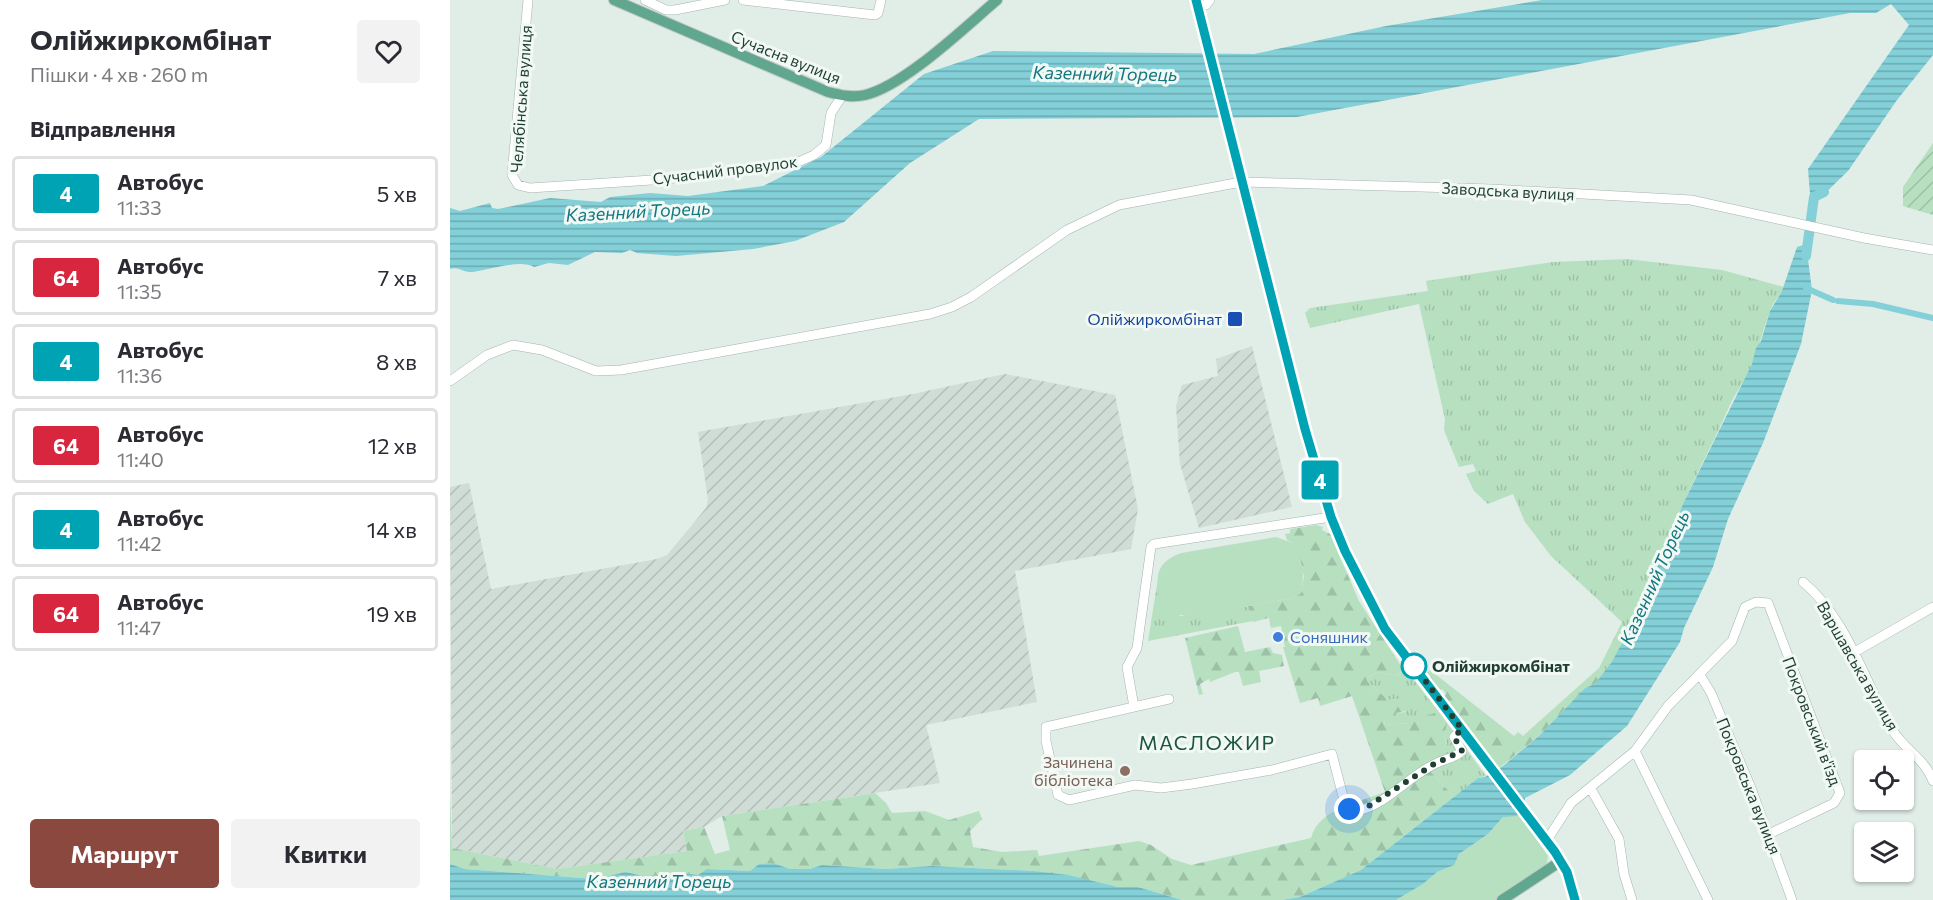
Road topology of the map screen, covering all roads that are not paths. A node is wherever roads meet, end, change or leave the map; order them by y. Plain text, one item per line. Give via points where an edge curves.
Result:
1 (528, 0) edge
2 (614, 0) edge
3 (645, 0) edge
4 (725, 0) edge
5 (743, 0) edge
6 (881, 0) edge
7 (997, 0) edge
8 (1210, 0) edge
9 (1196, 3) edge
10 (842, 96) junction
11 (1240, 182) junction
12 (601, 183) joint
13 (1933, 250) edge
14 (450, 381) edge
15 (1331, 517) junction
16 (1803, 582) dead end
17 (1933, 607) edge
18 (1854, 653) junction
19 (1700, 675) junction
20 (1169, 699) dead end
21 (1134, 707) junction
22 (1462, 729) junction
23 (1635, 750) junction
24 (1931, 767) edge
25 (1933, 781) edge
26 (1591, 789) junction
27 (1769, 834) junction
28 (1546, 840) junction
29 (1561, 861) junction
30 (1502, 900) edge
31 (1575, 900) edge
32 (1632, 900) edge
33 (1708, 900) edge
34 (1792, 900) edge

1 - 12 street, Челябінська вулиця via 513,179 530,188
2 - 10 main road, Сучасна вулиця
3 - 4 street via 666,10
5 - 6 street via 871,15 878,13
7 - 10 main road, Сучасна вулиця via 932,54 884,87 864,95
8 - 9 street via 1206,5
9 - 11 main road
10 - 12 street, Сучасний провулок via 831,113 826,145 806,159 759,169
11 - 13 street, Заводська вулиця via 1491,189 1691,200
11 - 14 street, Заводська вулиця via 1119,204 1066,230 971,297 930,314 621,370 596,371 527,346 501,348
11 - 15 main road
15 - 21 street via 1150,547 1137,648 1126,667
15 - 22 main road via 1385,629
16 - 18 street, Варшавська вулиця via 1824,603
17 - 18 street
18 - 24 street, Варшавська вулиця via 1895,733
19 - 23 street via 1668,706
19 - 27 street, Покровська вулиця
19 - 27 street, Покровський в'їзд via 1732,641 1745,607 1756,602 1768,603 1840,794 1834,803
20 - 21 street
21 - 22 street via 1046,727 1058,795 1069,800 1139,784 1151,788 1178,787 1272,770 1332,754 1345,804 1358,811 1462,751 1454,737
22 - 28 main road
23 - 26 street
23 - 33 street
24 - 25 street, Варшавська вулиця
26 - 28 street via 1571,803
26 - 32 street via 1619,839
27 - 34 street, Покровська вулиця
28 - 29 main road
29 - 30 main road
29 - 31 street

